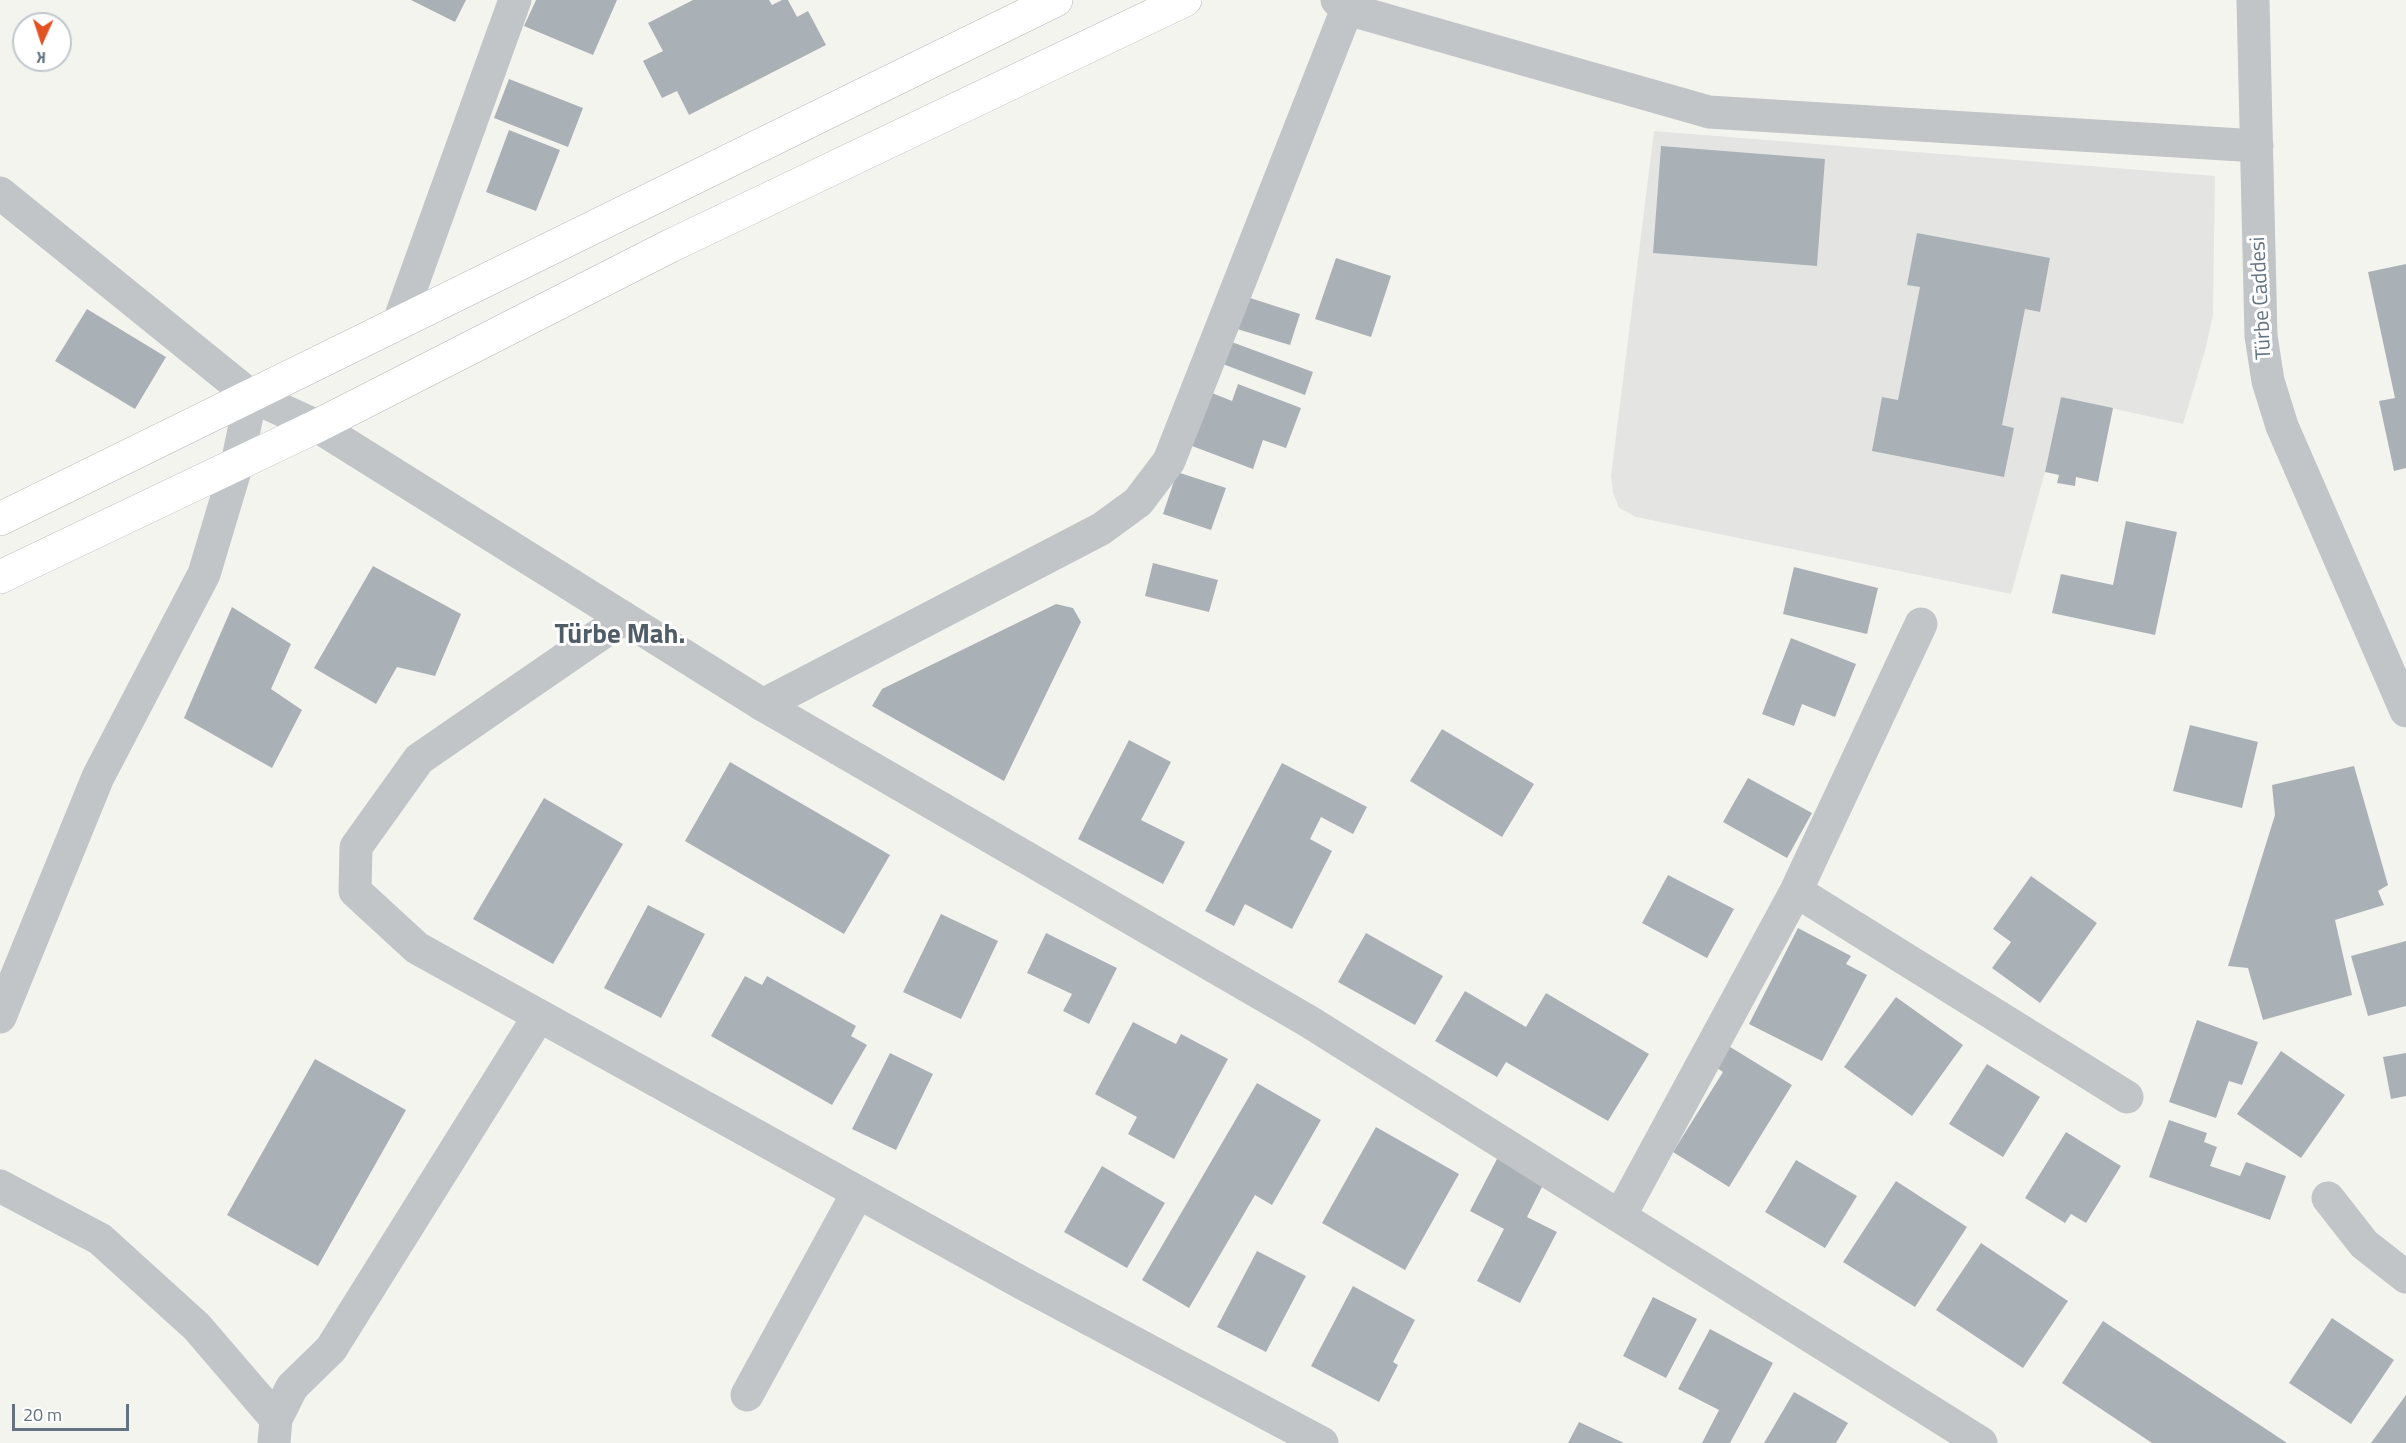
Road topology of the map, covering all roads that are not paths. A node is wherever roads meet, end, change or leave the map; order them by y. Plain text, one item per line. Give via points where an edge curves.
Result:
1 (515, 0) edge
2 (1056, 0) edge
3 (1185, 0) edge
4 (2253, 0) edge
5 (1342, 5) edge
6 (2257, 146) junction
7 (0, 193) edge
8 (398, 324) junction
9 (251, 396) junction
10 (317, 426) junction
11 (237, 464) junction
12 (0, 519) edge
13 (0, 577) edge
14 (624, 618) junction
15 (1921, 624) dead end
16 (2398, 671) edge
17 (763, 705) junction
18 (2406, 711) edge
19 (1796, 891) junction
20 (539, 1016) junction
21 (0, 1017) edge
22 (2127, 1097) dead end
23 (0, 1186) edge
24 (858, 1192) junction
25 (2328, 1198) dead end
26 (1620, 1216) junction
27 (2406, 1277) edge
28 (747, 1395) dead end
29 (275, 1431) edge
30 (1322, 1443) edge
31 (1981, 1443) edge

1 - 8 street
2 - 8 main road
3 - 10 main road via 670,246
4 - 6 street, Türbe Caddesi
5 - 6 street via 1709,112
5 - 17 street via 1168,461 1137,502 1101,529
6 - 16 street, Türbe Caddesi via 2261,336 2268,381 2282,426
7 - 9 street
8 - 9 main road
9 - 10 street
9 - 11 street
9 - 12 main road
10 - 11 main road
10 - 14 street
11 - 13 main road
11 - 21 street via 204,574 98,777
14 - 17 street
14 - 20 street via 419,759 356,848 356,891 371,906 417,948
15 - 19 street
16 - 18 street, Türbe Caddesi
17 - 26 street via 1308,1022
19 - 22 street
19 - 26 street
20 - 24 street
20 - 29 street via 331,1349 292,1387
23 - 29 street via 100,1239 197,1327
24 - 28 street
24 - 30 street
25 - 27 street via 2364,1244
26 - 31 street

